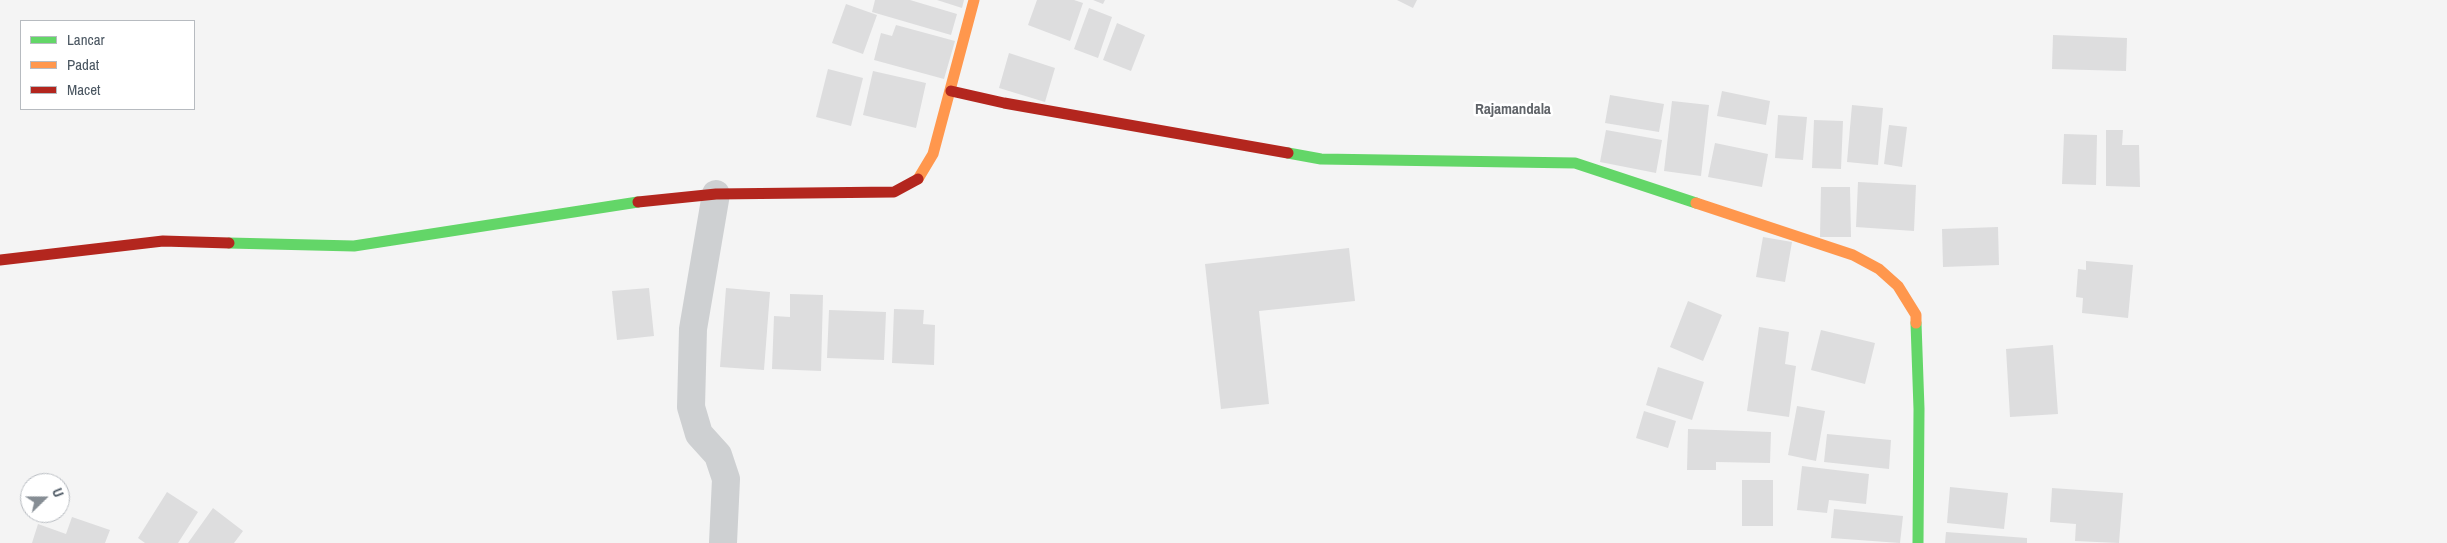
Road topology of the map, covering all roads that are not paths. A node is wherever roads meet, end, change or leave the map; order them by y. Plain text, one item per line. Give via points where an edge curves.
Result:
1 (974, 0) edge
2 (951, 91) junction
3 (716, 194) junction
4 (0, 260) edge
5 (723, 543) edge
6 (1918, 543) edge

1 - 2 street
2 - 3 street via 933,154 916,181 894,192
2 - 6 street via 1321,159 1575,162 1853,256 1879,269 1898,286 1916,314
3 - 4 street via 662,198 354,246 163,241
3 - 5 street via 693,329 691,406 699,434 718,454 726,479

